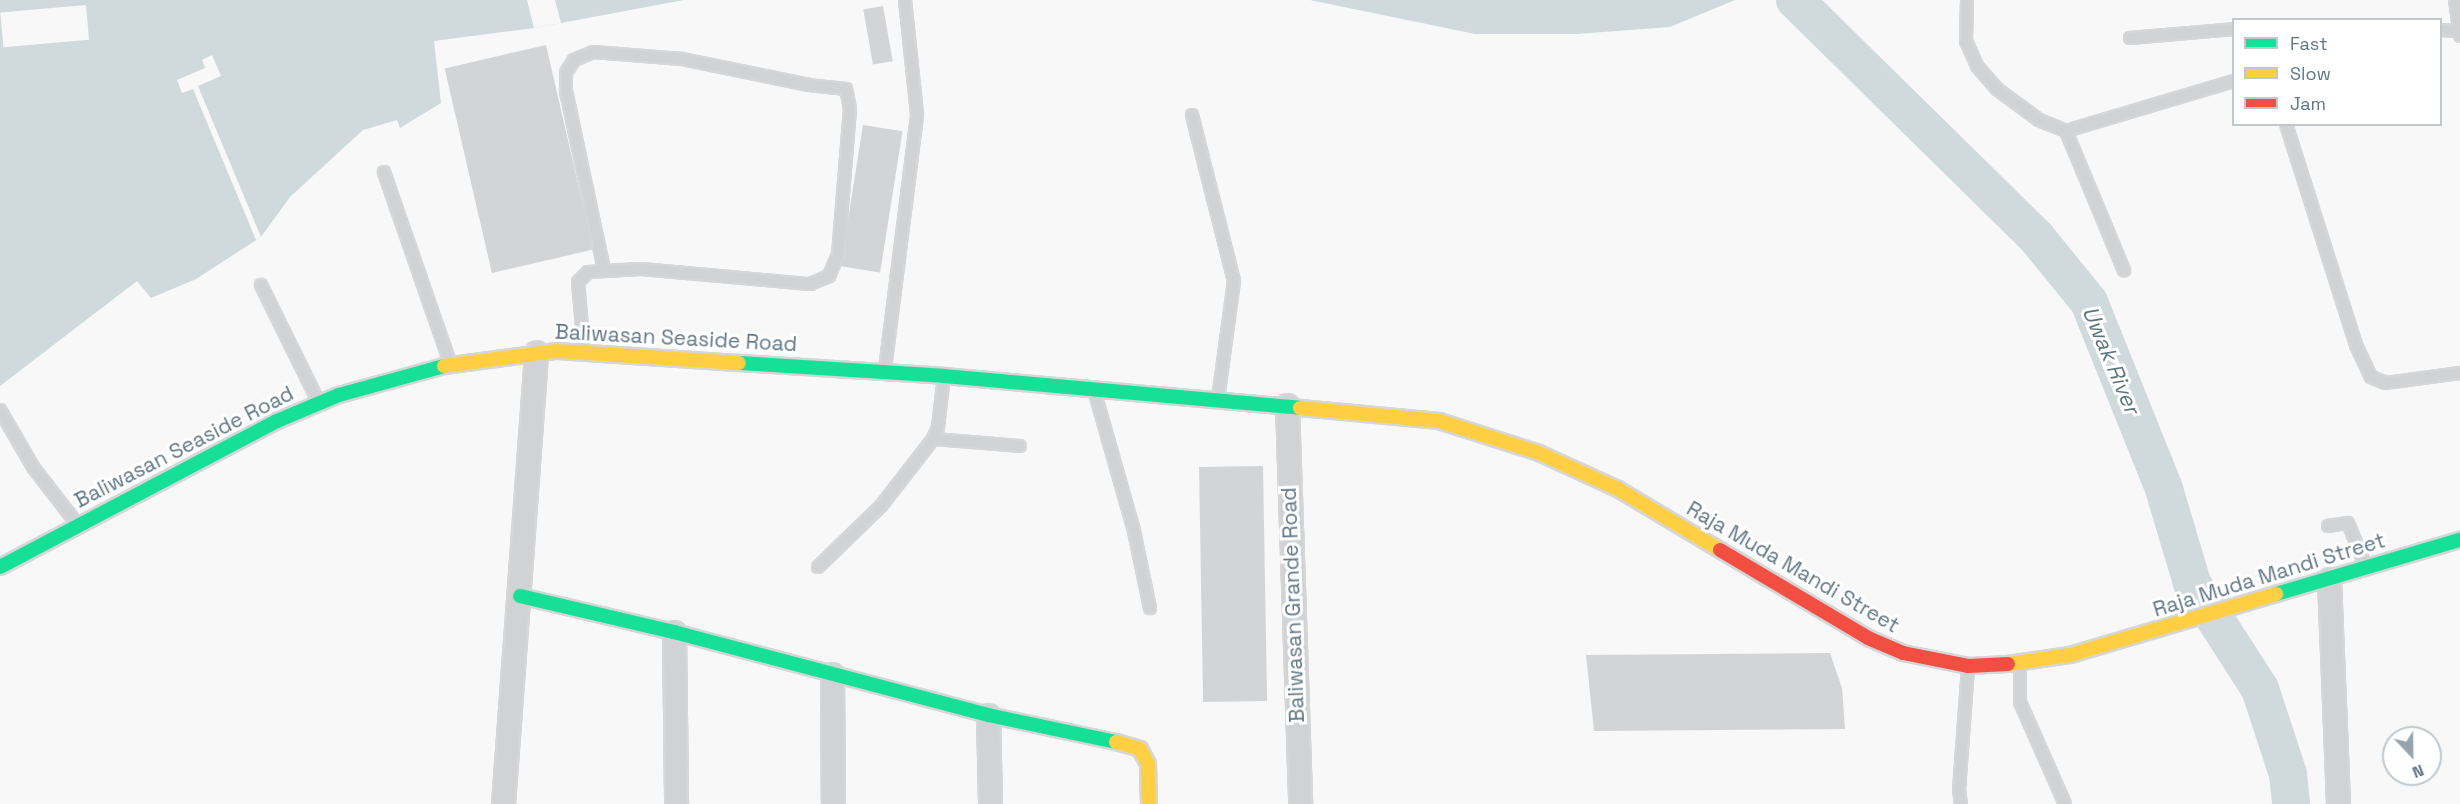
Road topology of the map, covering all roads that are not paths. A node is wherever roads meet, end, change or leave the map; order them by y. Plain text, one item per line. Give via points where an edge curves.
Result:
1 (905, 0) edge
2 (1967, 0) edge
3 (2455, 0) edge
4 (2232, 29) edge
5 (2442, 30) edge
6 (2459, 31) edge
7 (2460, 36) edge
8 (2130, 38) dead end
9 (2232, 82) edge
10 (1192, 115) dead end
11 (2287, 126) edge
12 (2066, 131) junction
13 (384, 172) dead end
14 (604, 270) junction
15 (2124, 270) dead end
16 (261, 285) dead end
17 (584, 351) junction
18 (536, 352) junction
19 (451, 364) junction
20 (884, 373) junction
21 (2460, 373) edge
22 (944, 376) junction
23 (1095, 392) junction
24 (1218, 400) junction
25 (319, 404) junction
26 (1287, 405) junction
27 (0, 410) edge
28 (933, 439) junction
29 (1020, 446) dead end
30 (77, 524) junction
31 (2328, 525) dead end
32 (2460, 540) edge
33 (0, 567) edge
34 (818, 567) dead end
35 (2366, 568) junction
36 (2329, 579) junction
37 (520, 597) junction
38 (1150, 609) dead end
39 (674, 632) junction
40 (2020, 664) junction
41 (1968, 666) junction
42 (832, 674) junction
43 (988, 715) junction
44 (503, 804) edge
45 (676, 804) edge
46 (832, 804) edge
47 (990, 804) edge
48 (1149, 804) edge
49 (1300, 804) edge
50 (1961, 804) edge
51 (2065, 804) edge
52 (2338, 804) edge

1 - 20 lane via 917,114
2 - 12 lane via 1966,41 1977,66 1998,89 2039,120
3 - 6 lane
4 - 8 lane
5 - 6 lane
6 - 7 lane
9 - 12 lane
10 - 24 lane via 1234,282
11 - 21 lane via 2356,345 2371,377 2386,383
12 - 15 lane
13 - 19 lane
14 - 14 lane via 641,269 810,284 829,276 839,244 850,109 846,89 682,59 592,52 574,60 566,73 566,91
14 - 17 lane via 588,272 578,282
16 - 25 lane
17 - 18 main road, Baliwasan Seaside Road
17 - 20 main road, Baliwasan Seaside Road
18 - 19 main road, Baliwasan Seaside Road
18 - 37 street
19 - 25 main road, Baliwasan Seaside Road via 386,379
20 - 22 main road, Baliwasan Seaside Road
22 - 23 main road, Baliwasan Seaside Road
22 - 28 lane
23 - 24 main road, Baliwasan Seaside Road
23 - 38 lane via 1134,531
24 - 26 main road, Baliwasan Seaside Road
25 - 30 main road, Baliwasan Seaside Road via 277,420
26 - 41 main road, Raja Muda Mandi Street via 1439,421 1539,453 1618,489 1868,638 1903,653
26 - 49 street, Baliwasan Grande Road
27 - 30 lane via 33,467
28 - 29 lane
28 - 34 lane via 881,506
30 - 33 main road, Baliwasan Seaside Road
31 - 35 lane via 2348,523
32 - 35 main road, Raja Muda Mandi Street
35 - 36 main road, Raja Muda Mandi Street
36 - 40 main road, Raja Muda Mandi Street via 2070,655
36 - 52 street
37 - 39 main road
37 - 44 street
39 - 42 main road
39 - 45 street
40 - 41 main road, Raja Muda Mandi Street
40 - 51 lane via 2020,702
41 - 50 lane
42 - 43 main road
42 - 46 street
43 - 47 street
43 - 48 main road via 1140,749 1148,764

